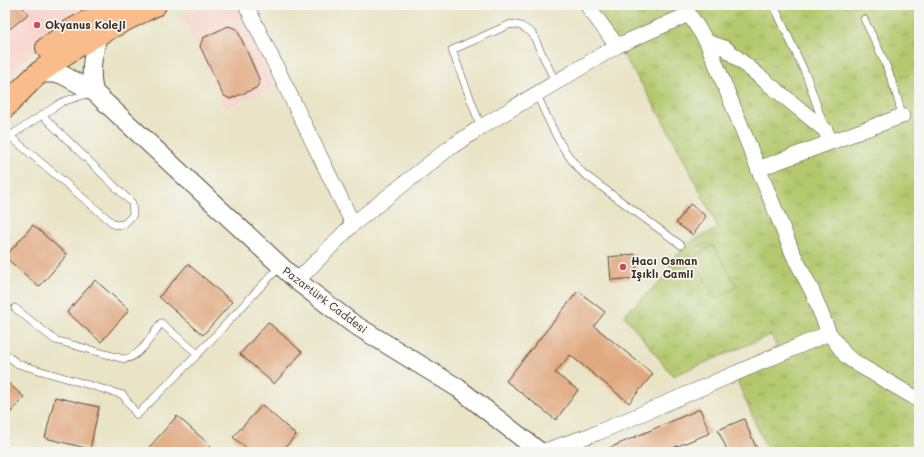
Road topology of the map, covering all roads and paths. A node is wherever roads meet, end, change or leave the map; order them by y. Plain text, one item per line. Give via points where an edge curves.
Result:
1 (118, 5) edge
2 (155, 5) edge
3 (246, 5) edge
4 (587, 5) edge
5 (687, 10) edge
6 (776, 10) dead end
7 (864, 19) dead end
8 (99, 32) junction
9 (707, 42) junction
10 (617, 46) junction
11 (39, 73) junction
12 (556, 83) junction
13 (5, 86) edge
14 (94, 92) junction
15 (537, 94) junction
16 (5, 107) edge
17 (42, 115) junction
18 (902, 116) joint
19 (481, 127) junction
20 (8, 134) edge
21 (828, 136) junction
22 (758, 169) junction
23 (353, 224) junction
24 (681, 245) dead end
25 (280, 266) junction
26 (297, 282) junction
27 (15, 308) dead end
28 (829, 333) junction
29 (5, 354) edge
30 (198, 354) junction
31 (919, 400) edge
32 (541, 452) edge

1 - 13 main road via 72,30 47,48
2 - 8 main road
3 - 23 street
4 - 10 street
5 - 9 street
5 - 10 street
6 - 21 lane via 807,77
7 - 18 lane via 887,64
8 - 11 main road
8 - 14 street via 91,66
9 - 21 street via 725,48
9 - 22 street
10 - 12 street
11 - 14 street, Pazartürk Caddesi via 61,74
11 - 16 main road
12 - 15 street
12 - 19 lane via 532,33 522,26 511,24 452,50
14 - 17 lane via 62,102
14 - 25 street, Pazartürk Caddesi
15 - 19 street
15 - 24 lane via 559,142 575,165
17 - 20 lane
17 - 20 lane via 132,203 133,215 124,224 115,225
18 - 21 street
19 - 23 street via 448,149
21 - 22 street
22 - 28 street
23 - 26 street
25 - 26 street, Pazartürk Caddesi
25 - 30 lane
26 - 32 street, Pazartürk Caddesi via 352,323 458,388
27 - 30 lane via 55,340 124,359 133,357 161,323
28 - 31 street via 846,356 859,366
28 - 32 street via 597,433
29 - 30 lane via 18,364 122,395 137,415

